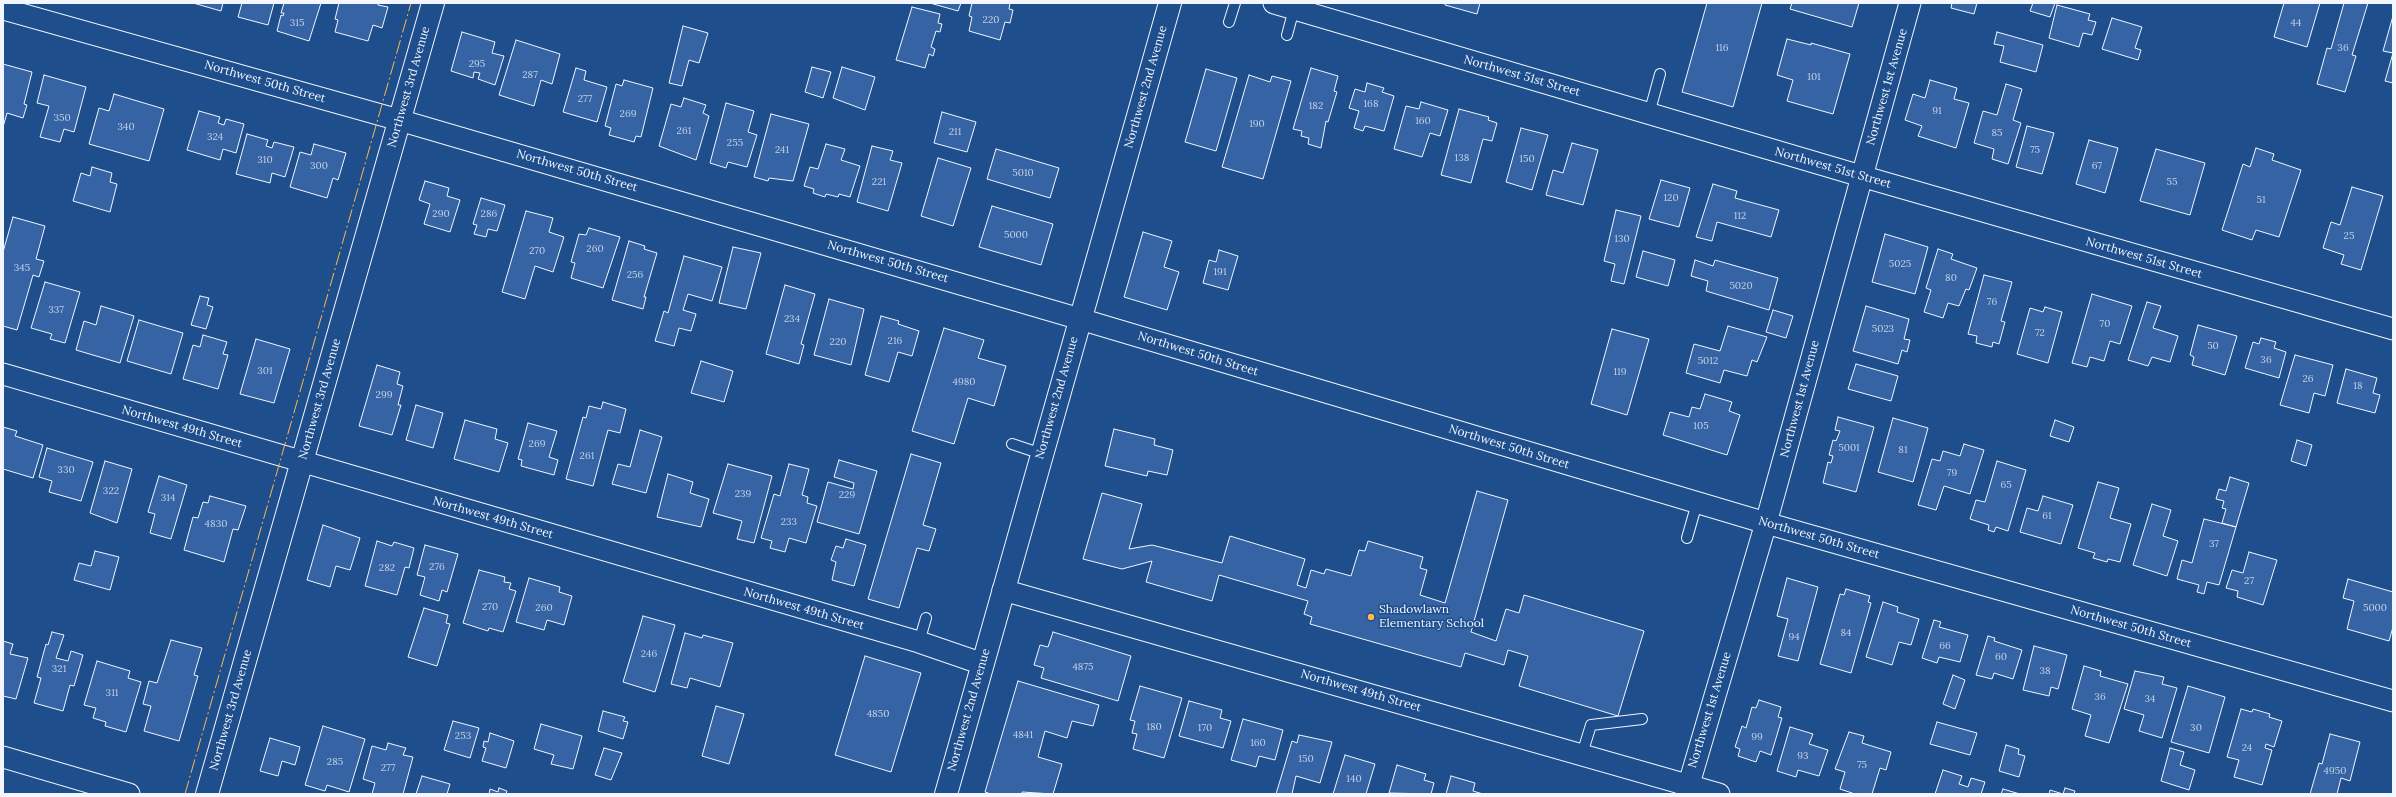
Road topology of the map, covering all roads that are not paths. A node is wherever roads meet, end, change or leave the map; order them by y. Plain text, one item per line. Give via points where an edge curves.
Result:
1 (433, 3) edge
2 (1170, 3) edge
3 (1235, 3) edge
4 (1274, 3) edge
5 (1910, 3) edge
6 (3, 9) edge
7 (1294, 9) junction
8 (1229, 22) dead end
9 (1287, 34) dead end
10 (1660, 74) dead end
11 (1649, 114) junction
12 (399, 120) junction
13 (1861, 176) junction
14 (1080, 319) junction
15 (2393, 329) edge
16 (3, 374) edge
17 (1012, 444) dead end
18 (1042, 454) junction
19 (302, 462) junction
20 (1697, 503) junction
21 (1766, 523) junction
22 (1688, 538) dead end
23 (1003, 590) junction
24 (926, 618) dead end
25 (919, 642) junction
26 (983, 664) junction
27 (2393, 701) edge
28 (1642, 719) dead end
29 (1582, 754) junction
30 (3, 757) edge
31 (1687, 789) edge
32 (129, 794) edge
33 (207, 794) edge
34 (946, 794) edge
35 (1719, 794) edge

1 - 12 street, Northwest 3rd Avenue
2 - 14 street, Northwest 2nd Avenue
3 - 8 lane
4 - 7 street, Northwest 51st Street
5 - 13 street, Northwest 1st Avenue
6 - 12 street, Northwest 50th Street
7 - 9 lane
7 - 11 street, Northwest 51st Street
10 - 11 lane
11 - 13 street, Northwest 51st Street
12 - 14 street, Northwest 50th Street
12 - 19 street, Northwest 3rd Avenue
13 - 15 street, Northwest 51st Street
13 - 21 street, Northwest 1st Avenue
14 - 18 street, Northwest 2nd Avenue
14 - 20 street, Northwest 50th Street
16 - 19 street, Northwest 49th Street
17 - 18 lane
18 - 23 street, Northwest 2nd Avenue
19 - 25 street, Northwest 49th Street
19 - 33 street, Northwest 3rd Avenue
20 - 21 street, Northwest 50th Street
20 - 22 lane
21 - 27 street, Northwest 50th Street
21 - 31 street, Northwest 1st Avenue
23 - 26 street, Northwest 2nd Avenue
23 - 29 street, Northwest 49th Street
24 - 25 lane
25 - 26 street, Northwest 49th Street
26 - 34 street, Northwest 2nd Avenue
28 - 29 lane via 1591,725
29 - 31 street, Northwest 49th Street
30 - 32 street
31 - 35 street, Northwest 49th Street

